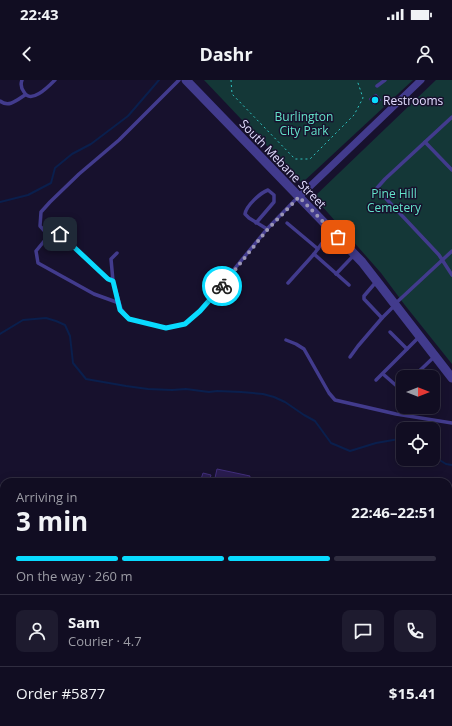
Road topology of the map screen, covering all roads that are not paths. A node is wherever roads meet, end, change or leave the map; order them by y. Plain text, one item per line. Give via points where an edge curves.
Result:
1 (22, 80) edge
2 (55, 80) edge
3 (179, 80) edge
4 (186, 80) edge
5 (385, 80) edge
6 (417, 81) edge
7 (377, 86) dead end
8 (25, 95) junction
9 (0, 101) edge
10 (452, 117) edge
11 (425, 142) junction
12 (452, 170) edge
13 (299, 197) junction
14 (287, 222) dead end
15 (256, 223) junction
16 (267, 230) junction
17 (332, 231) junction
18 (49, 236) junction
19 (318, 249) junction
20 (452, 251) edge
21 (116, 253) dead end
22 (314, 254) junction
23 (354, 254) junction
24 (442, 260) junction
25 (336, 274) junction
26 (452, 275) edge
27 (113, 281) junction
28 (377, 282) junction
29 (288, 283) dead end
30 (349, 285) dead end
31 (119, 303) junction
32 (395, 304) junction
33 (382, 318) junction
34 (390, 332) dead end
35 (420, 336) junction
36 (286, 340) dead end
37 (407, 349) junction
38 (435, 356) junction
39 (350, 358) dead end
40 (420, 370) edge
41 (383, 374) junction
42 (452, 378) edge
43 (376, 380) dead end
44 (396, 385) edge
45 (452, 423) edge

1 - 8 lane via 20,84
2 - 8 lane via 37,95
3 - 18 lane via 41,212 40,226
4 - 13 street, South Mebane Street
5 - 7 lane
6 - 13 street
8 - 9 lane via 10,104
10 - 11 lane
11 - 12 lane
11 - 24 lane via 377,189
13 - 16 lane
13 - 17 street, South Mebane Street
14 - 19 lane
15 - 15 lane via 245,214 246,209 262,192 268,190 274,195 274,202
15 - 16 lane
16 - 31 lane via 200,311 185,324 166,328 129,319 120,310
17 - 19 lane
17 - 23 street, South Mebane Street
18 - 27 lane via 60,234
18 - 31 lane via 36,251 38,263 94,294
19 - 22 lane
20 - 24 lane
21 - 27 lane via 111,260
22 - 25 lane
22 - 29 lane
23 - 25 lane
23 - 28 street, South Mebane Street
24 - 26 lane
24 - 32 lane
25 - 30 lane
27 - 31 lane
28 - 32 street, South Mebane Street
28 - 33 lane via 364,299
32 - 33 lane
32 - 35 street, South Mebane Street
33 - 39 lane
34 - 37 lane
35 - 37 lane
35 - 38 street, South Mebane Street
36 - 45 lane via 304,350 335,400
37 - 41 lane
38 - 40 lane
38 - 42 street, South Mebane Street
41 - 43 lane
41 - 44 lane

